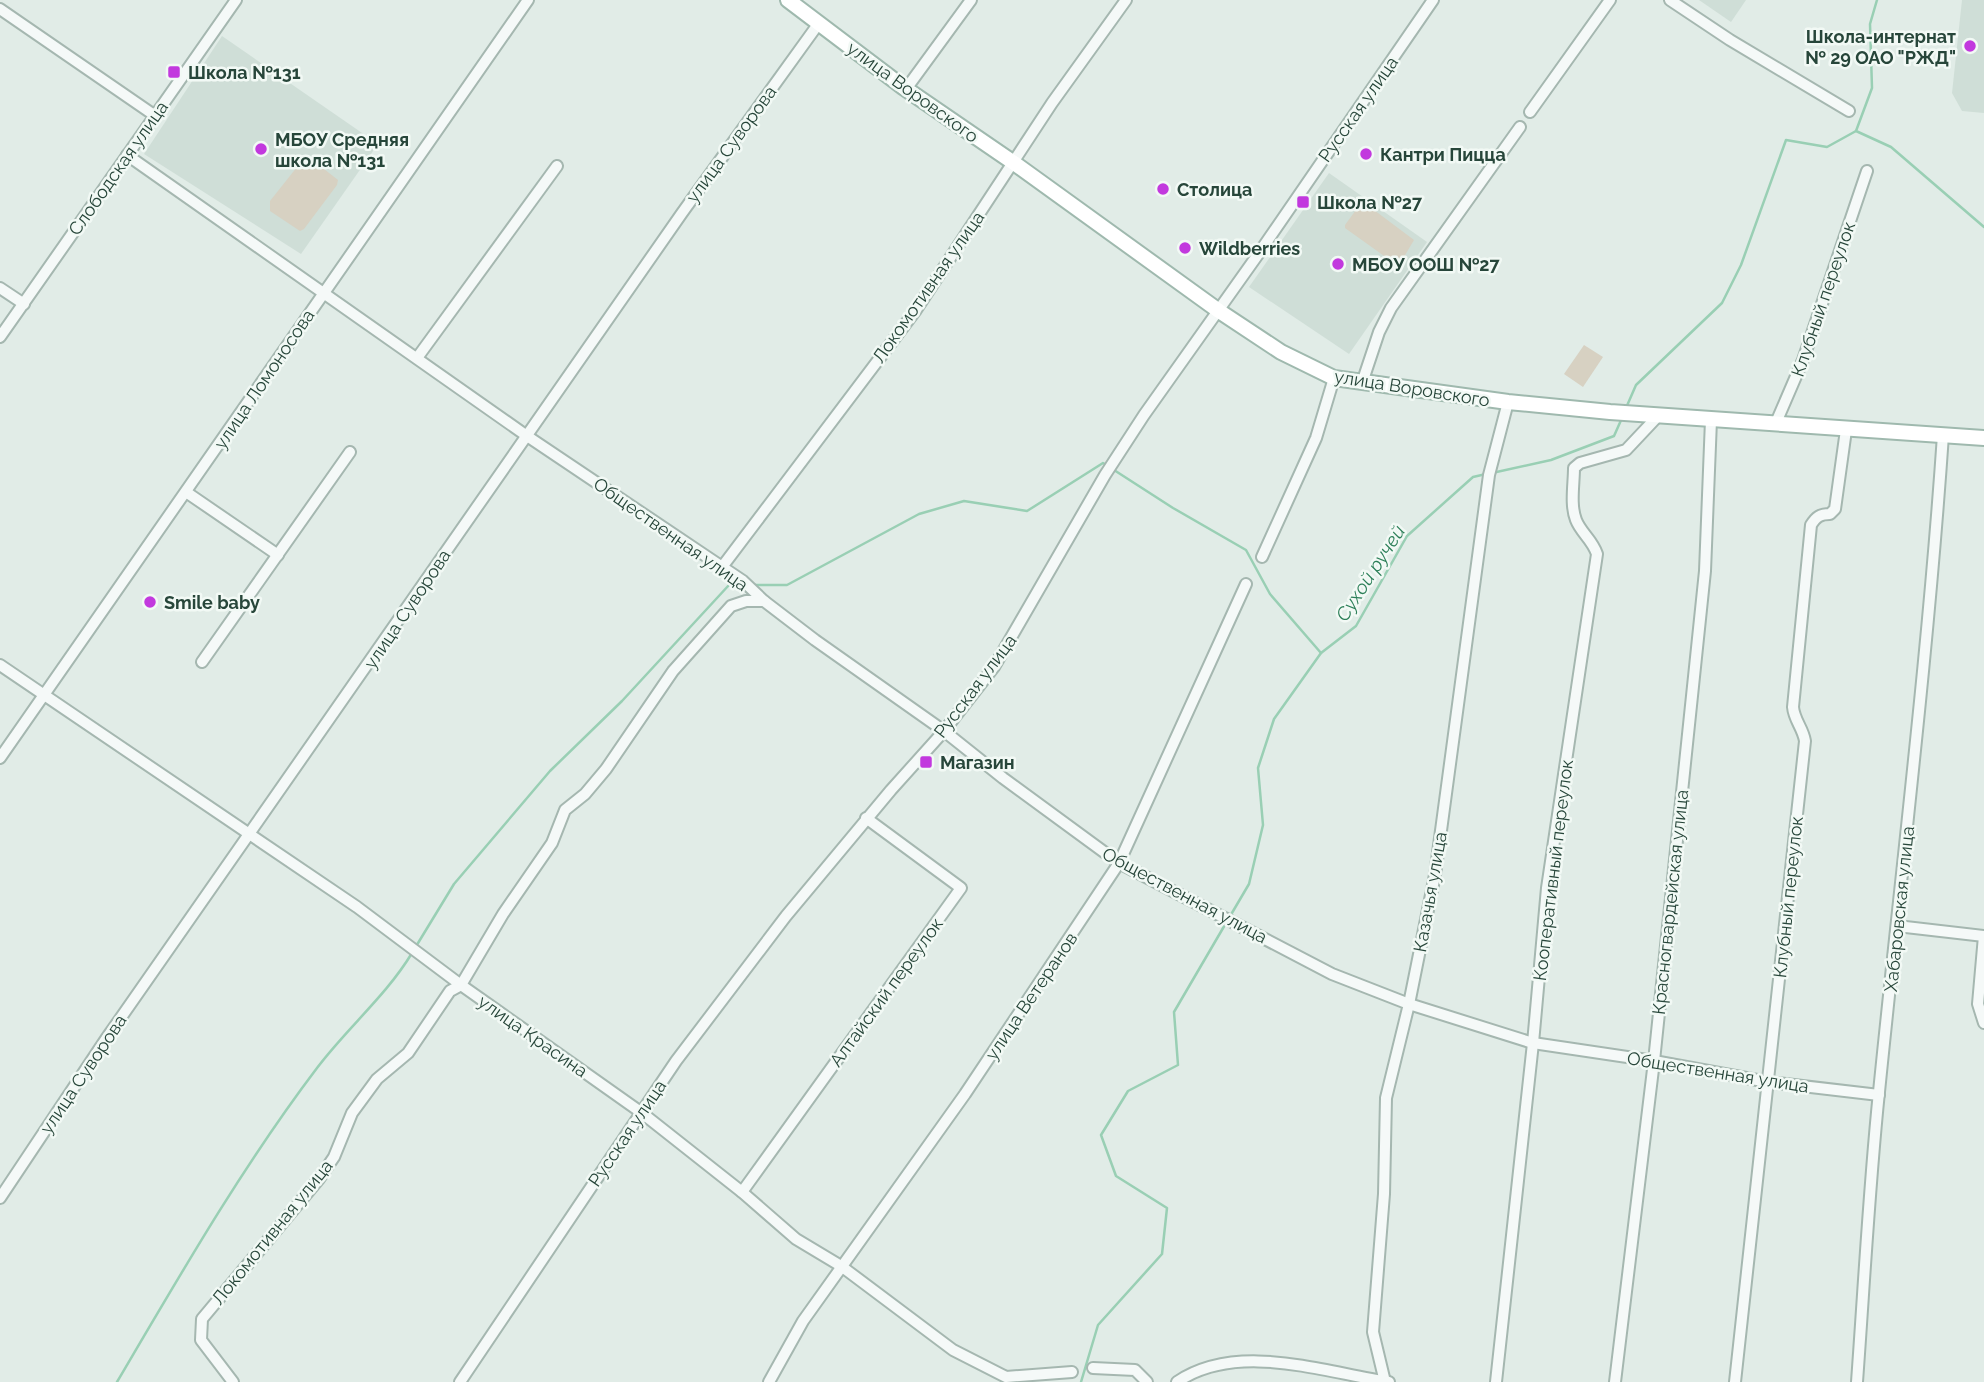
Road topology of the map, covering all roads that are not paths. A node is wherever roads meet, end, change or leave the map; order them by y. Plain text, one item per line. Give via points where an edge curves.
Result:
1 (236, 0) edge
2 (528, 0) edge
3 (788, 0) edge
4 (971, 0) edge
5 (1126, 0) edge
6 (1433, 0) edge
7 (1610, 0) edge
8 (1670, 0) edge
9 (0, 9) edge
10 (818, 23) junction
11 (905, 89) junction
12 (1849, 111) dead end
13 (1530, 113) dead end
14 (154, 115) junction
15 (1520, 127) dead end
16 (127, 155) junction
17 (1014, 163) junction
18 (556, 166) dead end
19 (1867, 172) dead end
20 (0, 288) edge
21 (323, 292) junction
22 (24, 304) junction
23 (1219, 311) junction
24 (0, 337) edge
25 (417, 358) junction
26 (1334, 378) junction
27 (1362, 383) junction
28 (1508, 402) junction
29 (1658, 416) junction
30 (1711, 420) junction
31 (1775, 425) junction
32 (1846, 429) junction
33 (1943, 435) junction
34 (527, 436) junction
35 (1984, 438) edge
36 (350, 452) dead end
37 (186, 492) junction
38 (278, 555) junction
39 (1262, 557) dead end
40 (722, 568) junction
41 (1247, 584) dead end
42 (764, 601) junction
43 (202, 662) dead end
44 (0, 665) edge
45 (44, 696) junction
46 (944, 731) junction
47 (0, 758) edge
48 (866, 818) junction
49 (250, 835) junction
50 (1119, 863) junction
51 (1897, 926) junction
52 (1984, 936) edge
53 (461, 985) junction
54 (1409, 1004) junction
55 (1984, 1023) edge
56 (1533, 1043) junction
57 (1654, 1061) junction
58 (1768, 1082) junction
59 (1879, 1095) junction
60 (642, 1113) junction
61 (742, 1192) junction
62 (0, 1198) edge
63 (841, 1266) junction
64 (1093, 1368) dead end
65 (1072, 1372) dead end
66 (1005, 1380) edge
67 (233, 1382) edge
68 (460, 1382) edge
69 (769, 1382) edge
70 (1147, 1382) edge
71 (1177, 1382) edge
72 (1388, 1382) edge
73 (1496, 1382) edge
74 (1615, 1382) edge
75 (1735, 1382) edge
76 (1857, 1382) edge

1 - 14 street, Слободская улица
2 - 21 street, улица Ломоносова
3 - 10 main road, улица Воровского
4 - 11 street
5 - 17 street, Локомотивная улица
6 - 23 street, Русская улица
7 - 13 street
8 - 12 street
9 - 14 street
10 - 11 main road, улица Воровского
10 - 34 street, улица Суворова
11 - 17 main road, улица Воровского
14 - 16 street, Слободская улица
15 - 27 street via 1391,308
16 - 21 street, Общественная улица
16 - 22 street, Слободская улица
17 - 23 main road, улица Воровского
17 - 40 street, Локомотивная улица via 916,310
18 - 25 street
19 - 31 street, Клубный переулок via 1803,360
20 - 22 street
21 - 25 street, Общественная улица
21 - 37 street, улица Ломоносова
22 - 24 street, Слободская улица
23 - 26 main road, улица Воровского via 1281,352
23 - 46 street, Русская улица via 1110,468 994,667
25 - 34 street, Общественная улица
26 - 27 main road, улица Воровского
26 - 39 street via 1316,438
27 - 28 main road, улица Воровского
28 - 29 main road, улица Воровского
28 - 54 street, Казачья улица via 1489,475 1435,875
29 - 30 main road, улица Воровского
29 - 56 street, Кооперативный переулок via 1626,450 1574,468 1576,521 1597,554 1547,888
30 - 31 main road, улица Воровского
30 - 57 street, Красногвардейская улица via 1705,571
31 - 32 main road, улица Воровского
32 - 33 main road, улица Воровского
32 - 58 street, Клубный переулок via 1835,509 1821,514 1811,525 1793,707 1805,741
33 - 35 main road, улица Воровского
33 - 51 street, Хабаровская улица via 1927,647
34 - 40 street, Общественная улица
34 - 49 street, улица Суворова
36 - 38 street
37 - 38 street
37 - 45 street, улица Ломоносова
38 - 43 street
40 - 42 street, Общественная улица
41 - 50 street, улица Ветеранов
42 - 46 street, Общественная улица
42 - 53 street, Локомотивная улица via 731,606 673,671 606,769 565,810 552,843
44 - 45 street, улица Красина
45 - 47 street, улица Ломоносова
45 - 49 street, улица Красина
46 - 48 street, Русская улица
46 - 50 street, Общественная улица
48 - 60 street, Русская улица via 676,1060
48 - 61 street, Алтайский переулок via 961,888
49 - 53 street, улица Красина
49 - 62 street, улица Суворова
50 - 54 street, Общественная улица via 1332,974
50 - 63 street, улица Ветеранов via 965,1094
51 - 52 street
51 - 59 street, Хабаровская улица
52 - 55 street via 1978,1004
53 - 60 street, улица Красина
53 - 67 street, Локомотивная улица via 450,991 408,1053 377,1079 352,1113 334,1157 319,1179 202,1320 201,1340
54 - 56 street, Общественная улица
54 - 72 street, Казачья улица via 1386,1098 1373,1332
56 - 57 street, Общественная улица
56 - 73 street, Кооперативный переулок
57 - 58 street, Общественная улица
57 - 74 street, Красногвардейская улица
58 - 59 street, Общественная улица
58 - 75 street, Клубный переулок
59 - 76 street, Хабаровская улица
60 - 61 street, улица Красина
60 - 68 street, Русская улица
61 - 63 street, улица Красина via 796,1239
63 - 66 street, улица Красина via 953,1350
63 - 69 street, улица Ветеранов
64 - 70 street via 1135,1370
65 - 66 street, улица Красина
71 - 72 street via 1193,1371 1266,1361

